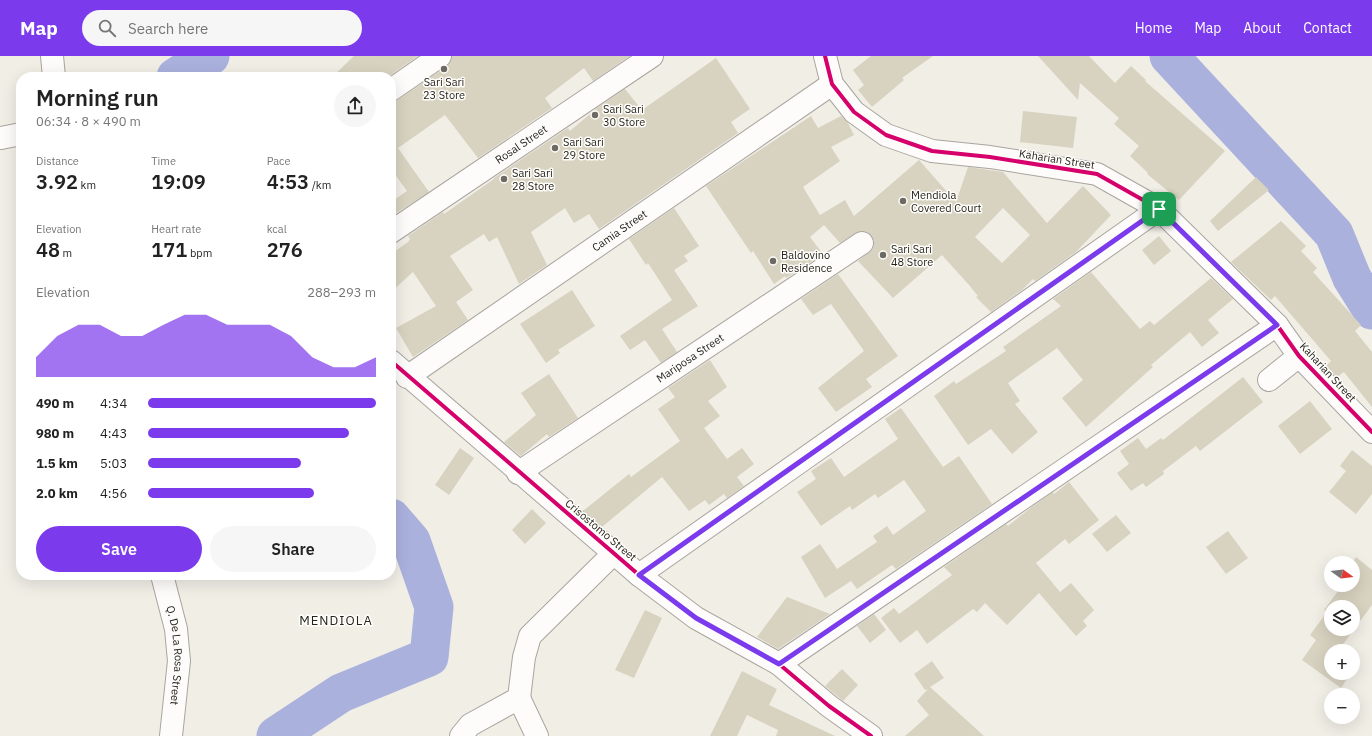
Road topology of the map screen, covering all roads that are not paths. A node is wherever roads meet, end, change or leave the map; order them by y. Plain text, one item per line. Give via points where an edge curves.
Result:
1 (52, 56) edge
2 (440, 56) edge
3 (652, 56) edge
4 (825, 56) edge
5 (54, 72) edge
6 (832, 84) junction
7 (396, 87) edge
8 (1159, 209) junction
9 (396, 229) edge
10 (862, 243) dead end
11 (1277, 325) junction
12 (1299, 356) junction
13 (396, 367) edge
14 (407, 377) junction
15 (1269, 380) dead end
16 (1372, 432) edge
17 (518, 473) junction
18 (614, 554) junction
19 (639, 575) junction
20 (163, 580) edge
21 (779, 664) junction
22 (519, 698) junction
23 (172, 736) edge
24 (461, 736) edge
25 (537, 736) edge
26 (871, 736) edge

1 - 5 street
2 - 7 street
3 - 9 street, Rosal Street
4 - 6 street, Kaharian Street
6 - 8 street, Kaharian Street via 854,112 886,135 932,151 990,157 1097,174
6 - 14 street, Camia Street
8 - 11 street, Kaharian Street
8 - 19 street
10 - 17 street, Mariposa Street
11 - 12 street, Kaharian Street
11 - 21 street
12 - 15 street
12 - 16 street, Kaharian Street
13 - 14 street, Crisostomo Street
14 - 17 street, Crisostomo Street
17 - 18 street, Crisostomo Street
18 - 19 street, Crisostomo Street
18 - 22 street via 530,636 524,657
19 - 21 street, Crisostomo Street via 696,618
20 - 23 street, Q. De La Rosa Street via 176,629 179,661
21 - 26 street, Crisostomo Street via 829,706
22 - 24 street via 470,725
22 - 25 street

